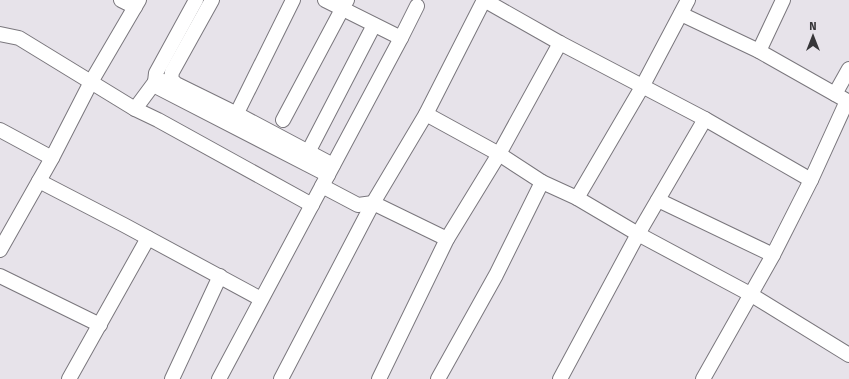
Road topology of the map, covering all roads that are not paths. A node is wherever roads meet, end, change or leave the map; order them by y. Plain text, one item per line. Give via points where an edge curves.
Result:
1 (121, 0) edge
2 (196, 0) edge
3 (212, 0) edge
4 (293, 0) edge
5 (325, 0) edge
6 (484, 0) edge
7 (688, 0) edge
8 (783, 0) edge
9 (137, 3) edge
10 (344, 4) edge
11 (417, 6) dead end
12 (681, 14) junction
13 (374, 25) junction
14 (0, 34) edge
15 (401, 38) junction
16 (560, 44) junction
17 (759, 51) junction
18 (849, 69) edge
19 (171, 79) junction
20 (91, 82) junction
21 (155, 82) junction
22 (642, 87) junction
23 (844, 99) edge
24 (135, 109) junction
25 (426, 114) junction
26 (234, 119) junction
27 (705, 119) junction
28 (282, 120) dead end
29 (0, 130) edge
30 (499, 154) junction
31 (305, 157) junction
32 (52, 158) junction
33 (328, 176) junction
34 (811, 180) junction
35 (39, 181) junction
36 (542, 182) junction
37 (577, 198) junction
38 (658, 200) junction
39 (373, 203) junction
40 (312, 205) junction
41 (638, 234) junction
42 (148, 238) junction
43 (447, 239) junction
44 (0, 250) edge
45 (773, 255) junction
46 (0, 276) edge
47 (220, 276) junction
48 (750, 294) junction
49 (261, 299) junction
50 (100, 325) junction
51 (849, 355) edge
52 (70, 379) edge
53 (172, 379) edge
54 (219, 379) edge
55 (281, 379) edge
56 (379, 379) edge
57 (438, 379) edge
58 (560, 379) edge
59 (703, 379) edge

1 - 9 street
2 - 21 street via 156,73
3 - 19 street via 172,72
4 - 26 street
5 - 10 street
6 - 16 street
6 - 25 street
7 - 12 street
8 - 17 street
9 - 20 street
10 - 13 street
10 - 28 street
11 - 15 street
12 - 17 street
12 - 22 street
13 - 15 street
13 - 31 street
14 - 20 street via 19,38
15 - 33 street
16 - 22 street
16 - 30 street
17 - 23 street
18 - 23 street
19 - 21 street
19 - 26 street
20 - 24 street
20 - 32 street
21 - 24 street
21 - 26 street via 159,88
22 - 27 street
22 - 37 street
23 - 34 street
24 - 40 street
25 - 30 street
25 - 39 street
26 - 31 street
27 - 34 street
27 - 38 street
29 - 32 street
30 - 36 street
30 - 43 street
31 - 33 street
32 - 35 street
33 - 39 street via 358,205
33 - 40 street
34 - 45 street
35 - 42 street
35 - 44 street
36 - 37 street
36 - 57 street via 496,275
37 - 41 street
38 - 41 street
38 - 45 street
39 - 43 street
39 - 55 street
40 - 49 street
41 - 48 street
41 - 58 street
42 - 47 street
42 - 50 street
43 - 56 street
45 - 48 street
46 - 50 street
47 - 49 street
47 - 53 street
48 - 51 street
48 - 59 street
49 - 54 street
50 - 52 street

